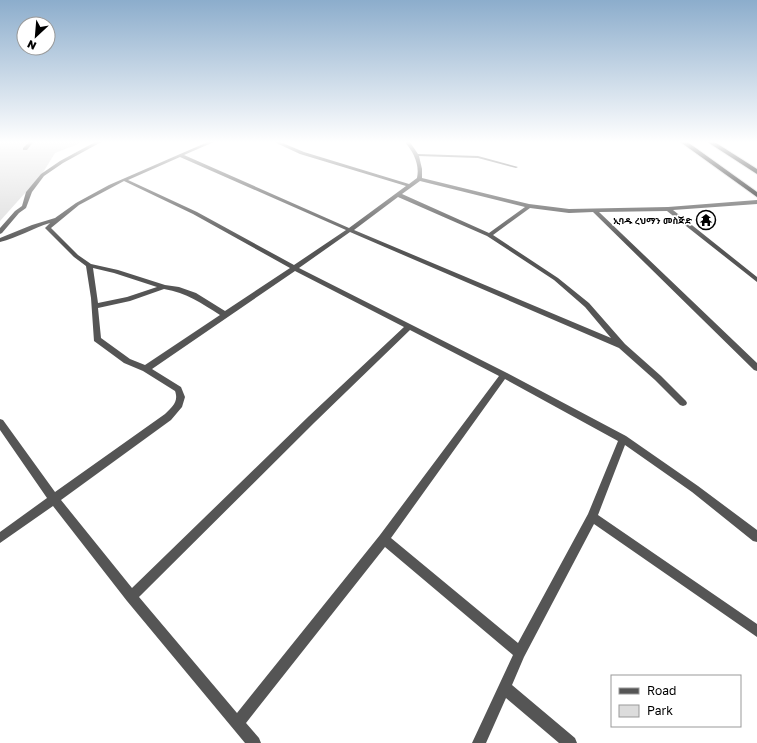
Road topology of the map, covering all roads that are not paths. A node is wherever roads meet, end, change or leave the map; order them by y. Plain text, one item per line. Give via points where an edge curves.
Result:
1 (45, 176) edge
2 (135, 176) edge
3 (227, 176) edge
4 (377, 176) edge
5 (420, 176) edge
6 (730, 176) edge
7 (419, 179) junction
8 (125, 180) junction
9 (411, 186) junction
10 (399, 195) junction
11 (757, 195) edge
12 (757, 202) edge
13 (529, 206) junction
14 (668, 210) junction
15 (596, 212) junction
16 (56, 220) junction
17 (350, 230) junction
18 (0, 232) edge
19 (489, 235) junction
20 (0, 240) edge
21 (90, 265) junction
22 (294, 268) junction
23 (757, 280) edge
24 (164, 287) junction
25 (95, 306) junction
26 (226, 315) junction
27 (409, 327) junction
28 (622, 346) junction
29 (757, 368) edge
30 (146, 369) junction
31 (504, 375) junction
32 (683, 403) dead end
33 (0, 423) edge
34 (623, 439) junction
35 (54, 499) junction
36 (592, 517) junction
37 (757, 537) edge
38 (0, 538) edge
39 (384, 539) junction
40 (131, 597) junction
41 (757, 631) edge
42 (520, 653) junction
43 (504, 687) junction
44 (238, 723) junction
45 (254, 743) edge
46 (479, 743) edge
47 (570, 743) edge

1 - 18 street via 29,192 24,207
2 - 8 street
3 - 17 street
4 - 9 street
5 - 7 street
6 - 11 highway
7 - 9 street
7 - 13 street
8 - 16 street via 103,190
8 - 22 street via 195,213
9 - 10 street
10 - 17 street
10 - 19 street
12 - 14 street
13 - 15 street
13 - 19 street
14 - 15 street
14 - 23 street
15 - 29 street
16 - 20 street
16 - 21 street via 48,228 50,231 76,256
17 - 22 street
17 - 28 street
19 - 28 street via 556,279 587,306
21 - 24 street
21 - 25 street
22 - 26 street
22 - 27 street
24 - 25 street via 128,299
24 - 26 street via 194,294
25 - 30 street via 97,339 127,361
26 - 30 street
27 - 31 street
27 - 40 street
28 - 32 street
30 - 35 street via 178,389 181,400 177,407 168,417
31 - 34 street
31 - 39 street
33 - 35 street
34 - 36 street
34 - 37 street via 695,489
35 - 38 street
35 - 40 street
36 - 41 street
36 - 42 street
39 - 42 street
39 - 44 street
40 - 44 street
42 - 43 street
43 - 46 street
43 - 47 street
44 - 45 street

